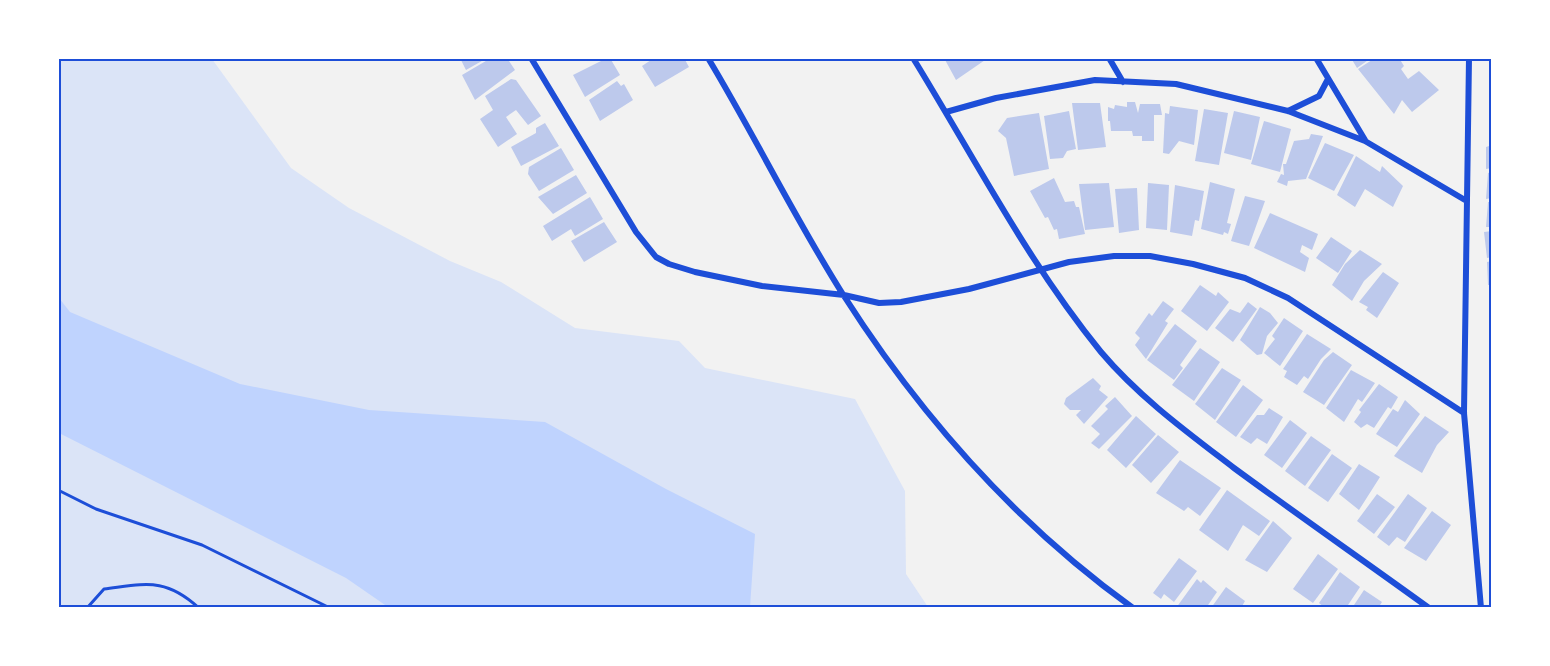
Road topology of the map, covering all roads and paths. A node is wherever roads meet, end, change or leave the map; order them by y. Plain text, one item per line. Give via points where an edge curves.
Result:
1 (531, 58) edge
2 (708, 58) edge
3 (913, 58) edge
4 (1109, 58) edge
5 (1316, 58) edge
6 (1469, 58) edge
7 (1328, 79) junction
8 (1123, 82) junction
9 (1288, 111) junction
10 (946, 112) junction
11 (1365, 141) junction
12 (1465, 200) junction
13 (1042, 271) junction
14 (844, 295) junction
15 (1464, 413) junction
16 (58, 490) edge
17 (87, 608) edge
18 (199, 608) edge
19 (330, 608) edge
20 (1133, 608) edge
21 (1429, 608) edge
22 (1481, 608) edge

1 - 14 street via 636,232 656,257 695,272 762,286
2 - 14 street
3 - 10 street
4 - 8 street
5 - 7 street
6 - 12 street
7 - 9 street via 1319,96
7 - 11 street
8 - 9 street via 1176,84
8 - 10 street via 1095,80 1051,86
9 - 11 street
10 - 13 street
11 - 12 street
12 - 15 street
13 - 14 street via 901,302 879,303
13 - 15 street via 1114,256 1150,256 1245,278 1288,298
13 - 21 street via 1102,352 1173,422
14 - 20 street via 957,450 1058,551
15 - 22 street
16 - 19 path via 96,509 202,545
17 - 18 lane via 104,589 148,583 181,591

